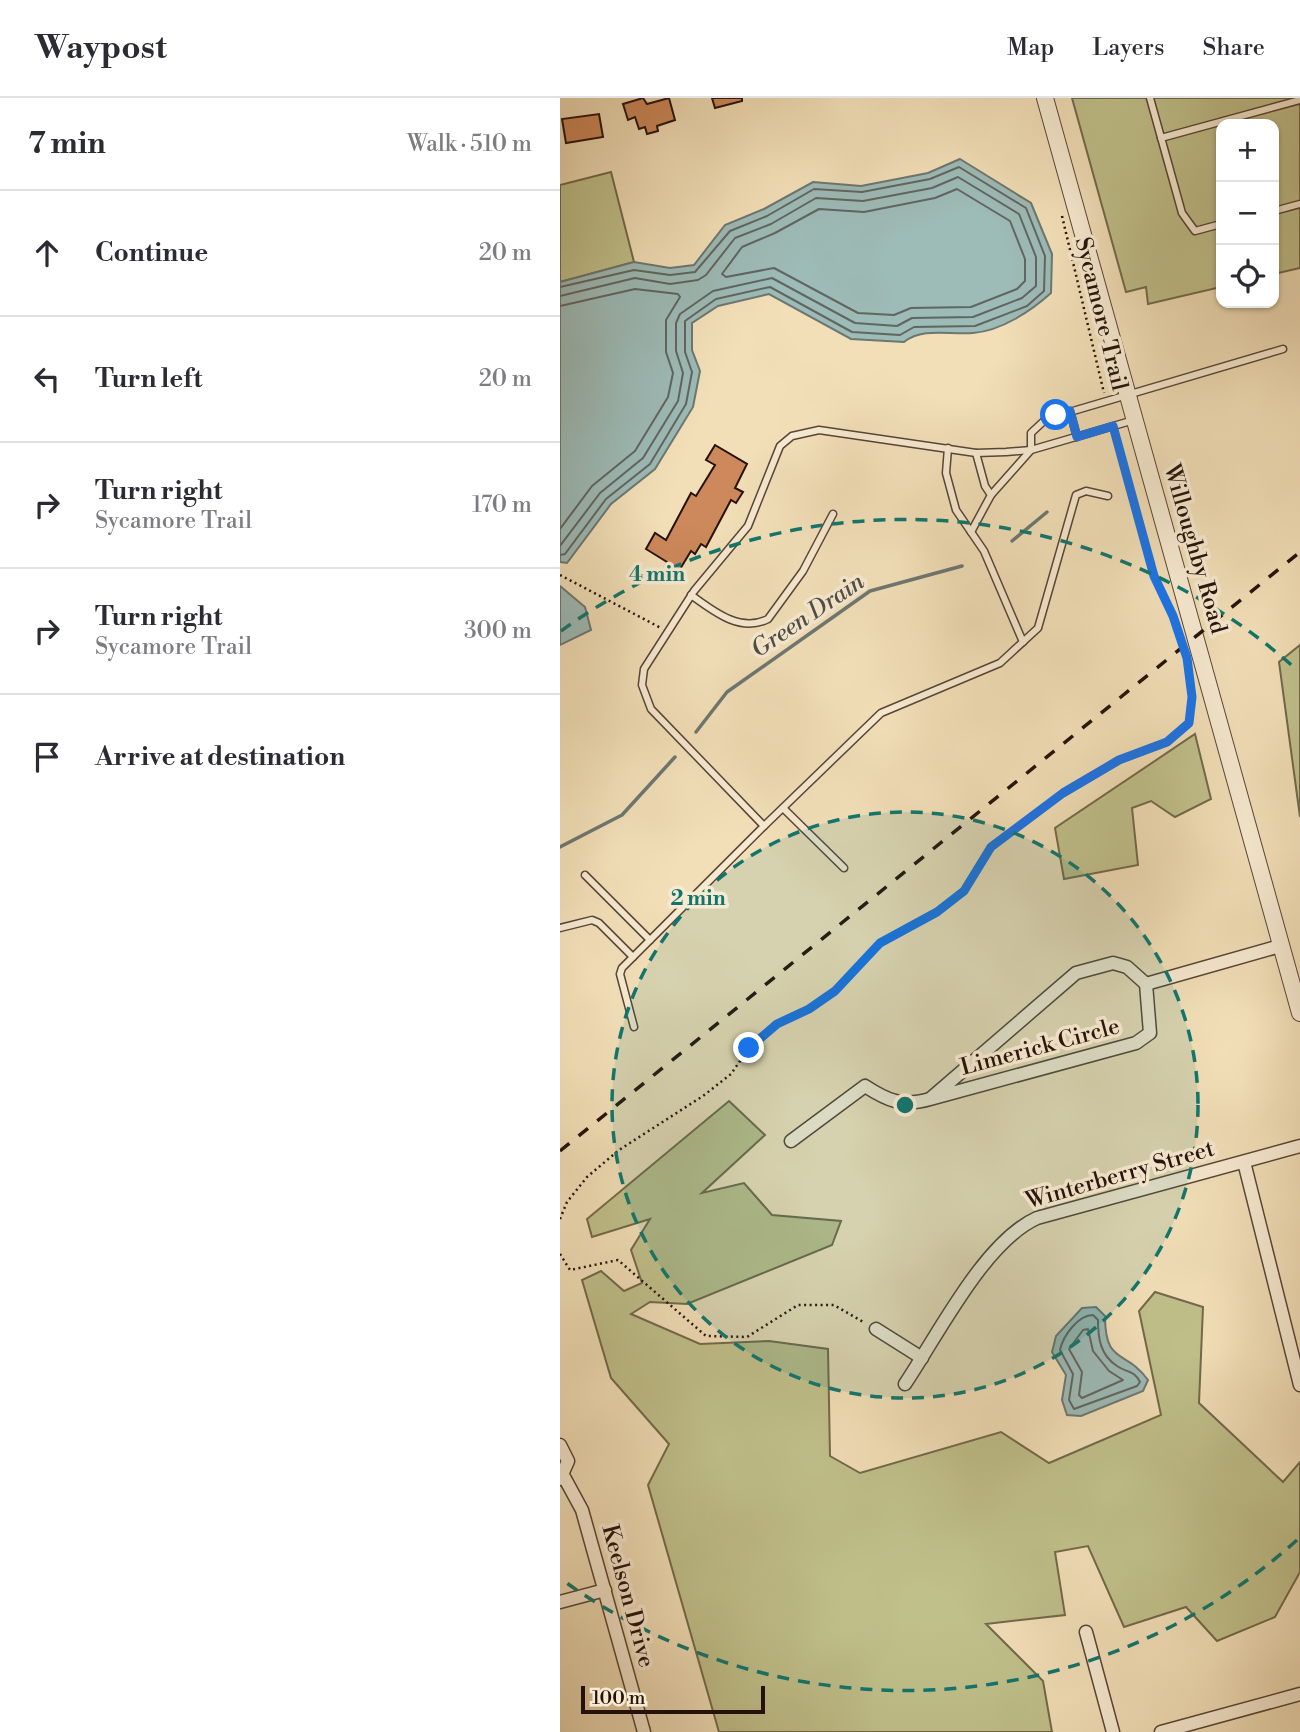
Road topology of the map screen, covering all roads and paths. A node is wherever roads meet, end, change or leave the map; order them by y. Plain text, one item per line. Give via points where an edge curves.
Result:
1 (1045, 98) edge
2 (1150, 98) edge
3 (1300, 100) edge
4 (1161, 138) junction
5 (1300, 204) edge
6 (1062, 210) dead end
7 (1279, 210) edge
8 (1216, 225) edge
9 (1283, 349) dead end
10 (1128, 394) junction
11 (1106, 400) junction
12 (1070, 411) junction
13 (1135, 420) junction
14 (1113, 426) junction
15 (1077, 437) junction
16 (948, 448) junction
17 (1031, 450) junction
18 (976, 453) junction
19 (991, 495) junction
20 (1108, 496) dead end
21 (833, 514) dead end
22 (971, 532) junction
23 (560, 575) edge
24 (691, 595) junction
25 (667, 631) junction
26 (1023, 642) junction
27 (783, 808) junction
28 (764, 827) junction
29 (844, 868) dead end
30 (586, 875) dead end
31 (560, 928) edge
32 (650, 940) junction
33 (1280, 946) junction
34 (633, 957) junction
35 (1146, 984) junction
36 (1300, 1013) edge
37 (634, 1027) dead end
38 (930, 1099) junction
39 (791, 1141) dead end
40 (1300, 1146) edge
41 (1244, 1162) junction
42 (560, 1220) edge
43 (560, 1254) edge
44 (876, 1329) joint
45 (922, 1358) junction
46 (905, 1384) dead end
47 (1300, 1385) edge
48 (560, 1445) edge
49 (562, 1477) edge
50 (605, 1590) junction
51 (560, 1602) edge
52 (1086, 1632) dead end
53 (1300, 1694) edge
54 (644, 1732) edge
55 (1113, 1732) edge
56 (1160, 1732) edge

1 - 10 street, Willoughby Road
2 - 4 lane
3 - 4 lane
4 - 8 lane via 1182,213 1195,231
5 - 7 lane
6 - 11 path, Sycamore Trail
9 - 10 lane
10 - 11 lane
10 - 13 street, Willoughby Road
11 - 12 lane
12 - 15 lane
12 - 17 lane via 1037,425 1031,433
13 - 14 lane
13 - 33 street, Willoughby Road
14 - 15 lane
14 - 42 path, Sycamore Trail via 1154,576 1187,658 1192,697 1189,723 1167,742 1119,760 1063,793 991,847 964,891 937,912 880,943 835,991 777,1024 749,1048 731,1074 619,1150 587,1177 567,1202
15 - 17 lane
16 - 18 lane
16 - 22 lane via 946,473 956,510
16 - 24 lane via 819,430 792,436 780,446 748,526
17 - 18 lane
17 - 19 lane
18 - 19 lane
19 - 22 lane
20 - 26 lane via 1086,491 1076,495 1038,628
21 - 24 lane via 803,571 768,619 742,625
22 - 26 lane via 984,551
23 - 25 path
24 - 25 lane
25 - 28 lane via 644,669 642,685 651,709
26 - 27 lane via 1000,663 881,713
27 - 28 lane
27 - 29 lane
28 - 32 lane
30 - 32 lane
31 - 34 lane via 592,920
32 - 34 lane
33 - 35 street
33 - 36 street, Willoughby Road
34 - 37 lane via 620,974
35 - 38 street, Limerick Circle via 1127,967 1113,963 1076,973
35 - 38 street, Limerick Circle via 1152,1026 1144,1039
38 - 39 street, Limerick Circle via 890,1102 865,1086
40 - 41 street, Winterberry Street
41 - 45 street, Winterberry Street via 1020,1225 993,1251
41 - 47 street
43 - 44 path via 570,1270 618,1260 706,1336 747,1337 798,1305 834,1305
44 - 45 street
45 - 46 street, Winterberry Street
48 - 49 street, Keelson Drive via 568,1461
49 - 50 street, Keelson Drive via 582,1510
50 - 51 street
50 - 54 street, Keelson Drive
52 - 55 street
53 - 56 street

